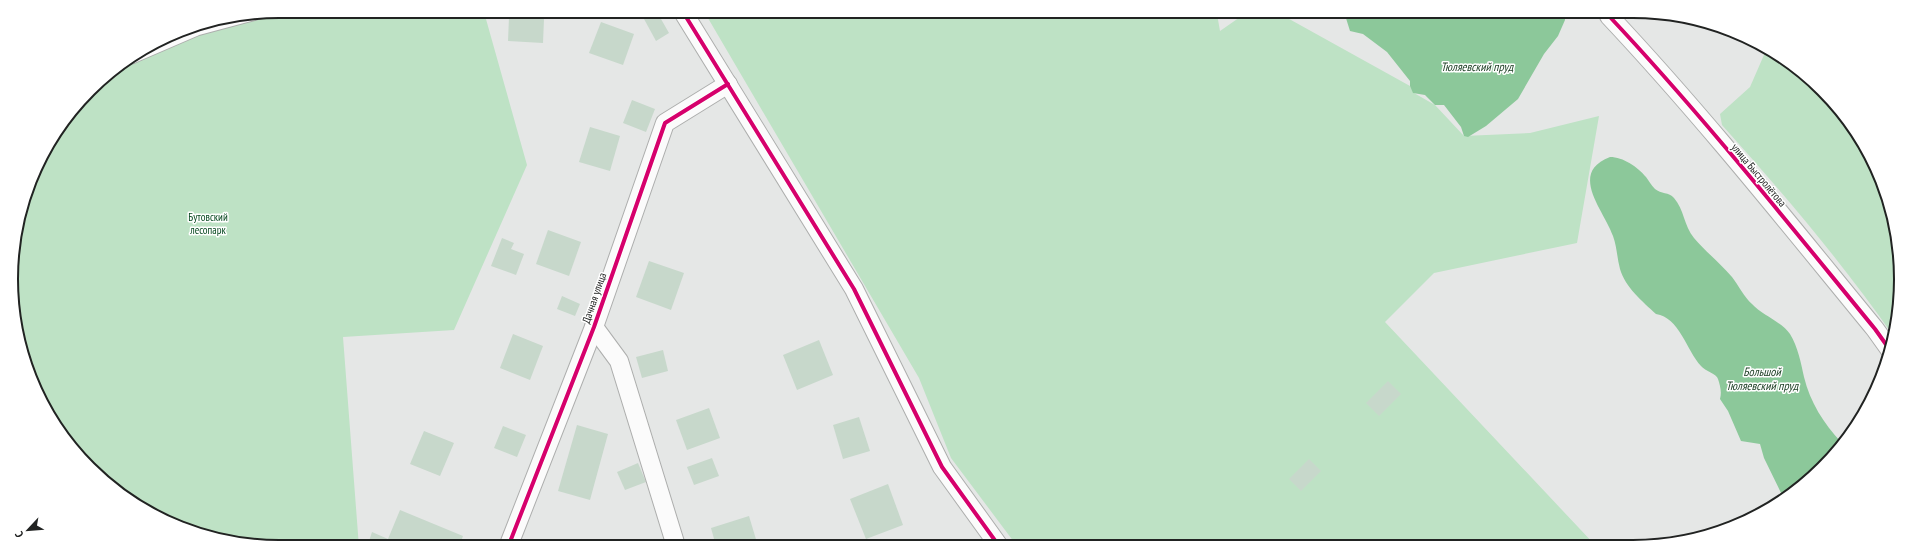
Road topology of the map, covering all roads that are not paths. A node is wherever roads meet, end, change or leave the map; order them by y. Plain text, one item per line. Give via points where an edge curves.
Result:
1 (687, 18) edge
2 (1612, 18) edge
3 (193, 33) edge
4 (161, 47) edge
5 (728, 84) junction
6 (594, 327) junction
7 (1886, 344) edge
8 (511, 540) edge
9 (674, 540) edge
10 (995, 540) edge

1 - 5 street
2 - 7 street, улица Быстролётова via 1706,124
3 - 4 lane
5 - 6 street, Дачная улица via 665,123
5 - 10 street via 854,289 942,467
6 - 8 street, Дачная улица
6 - 9 street, Дачная улица via 619,361

